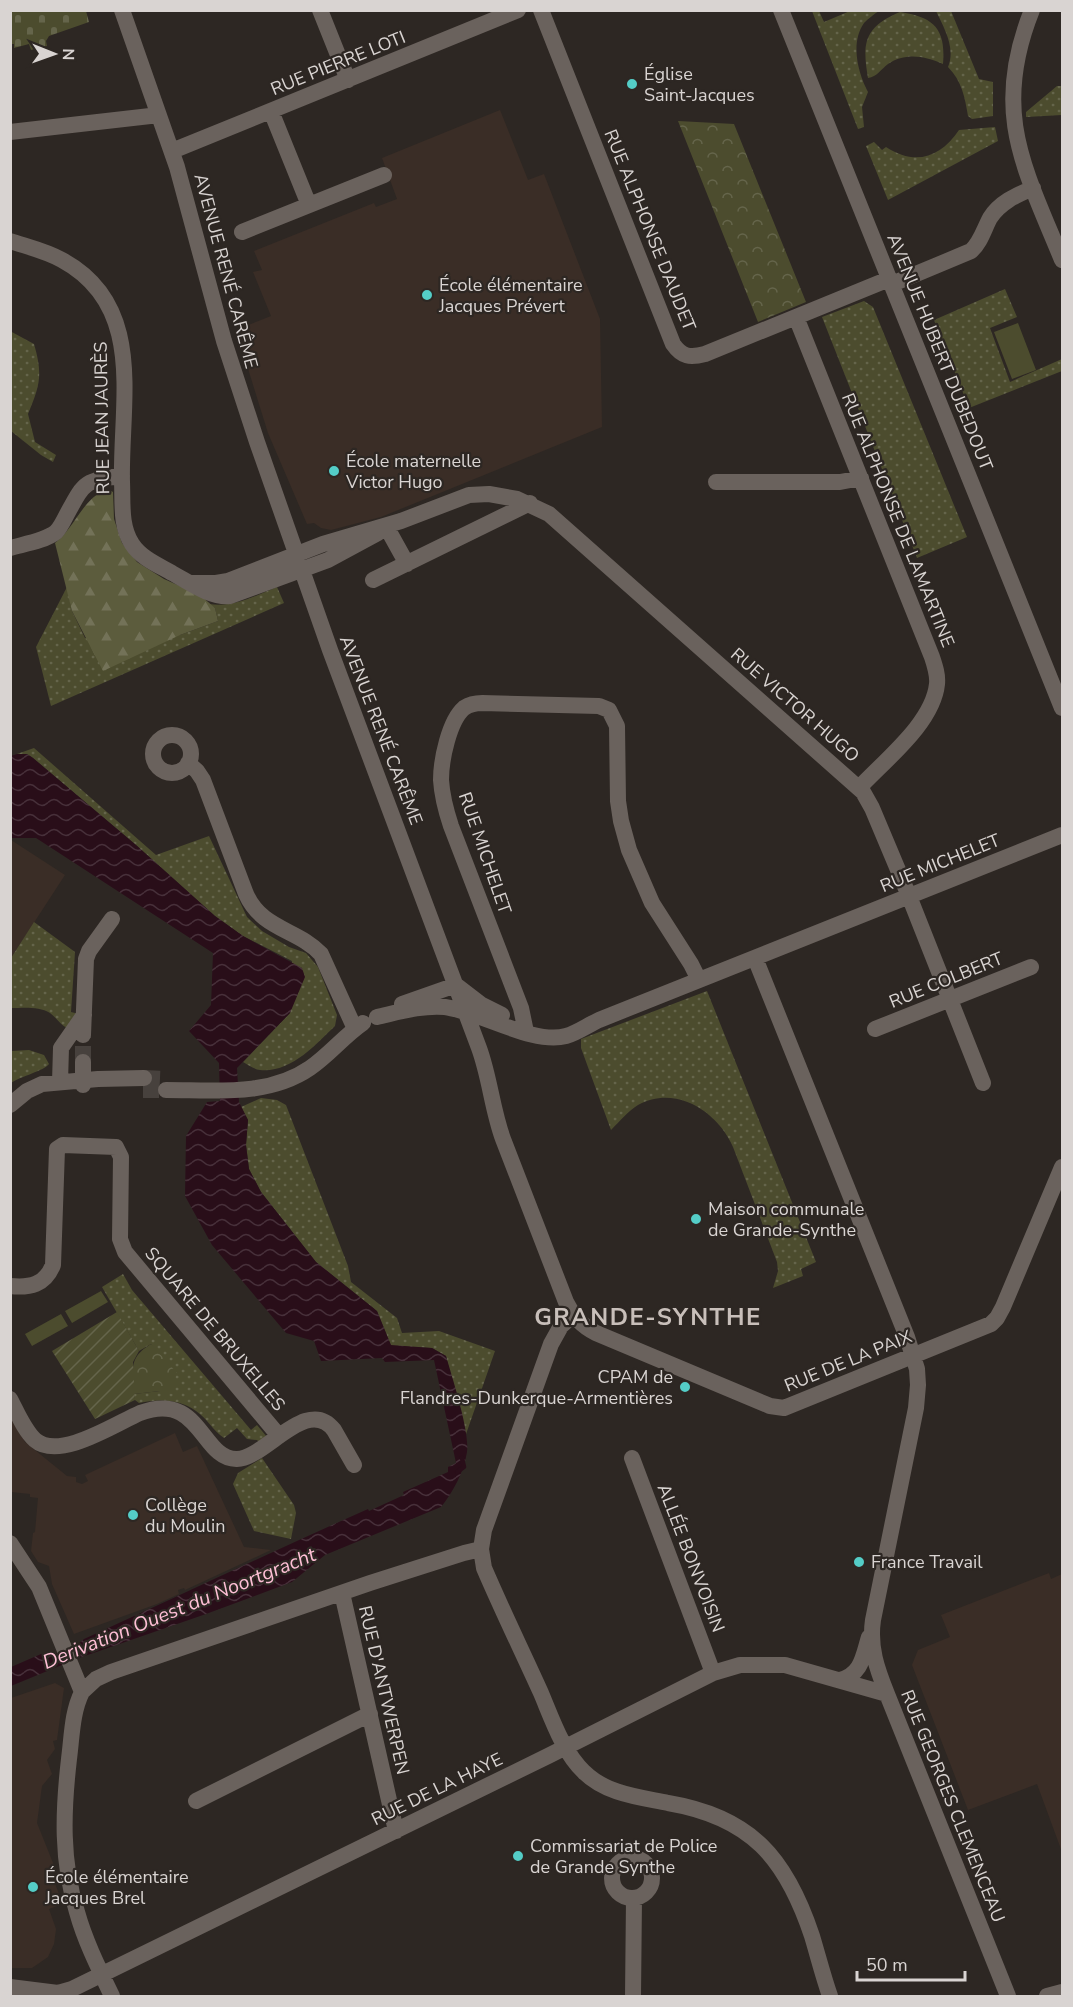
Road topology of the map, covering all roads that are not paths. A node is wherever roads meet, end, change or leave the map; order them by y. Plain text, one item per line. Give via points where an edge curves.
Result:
1 (122, 10) edge
2 (320, 10) edge
3 (541, 10) edge
4 (781, 10) edge
5 (1032, 10) edge
6 (510, 12) edge
7 (348, 80) junction
8 (271, 111) junction
9 (159, 115) junction
10 (10, 132) edge
11 (172, 151) junction
12 (384, 175) dead end
13 (1033, 188) junction
14 (309, 205) junction
15 (242, 232) dead end
16 (10, 241) edge
17 (1062, 260) edge
18 (890, 281) junction
19 (796, 317) junction
20 (122, 476) junction
21 (861, 478) junction
22 (716, 482) dead end
23 (530, 503) junction
24 (394, 524) junction
25 (10, 548) edge
26 (296, 554) junction
27 (407, 564) junction
28 (301, 571) junction
29 (373, 580) dead end
30 (191, 583) junction
31 (1062, 708) edge
32 (188, 763) dead end
33 (859, 788) junction
34 (1062, 835) edge
35 (909, 896) junction
36 (112, 919) dead end
37 (755, 957) junction
38 (1031, 967) dead end
39 (699, 980) junction
40 (456, 985) junction
41 (950, 999) junction
42 (466, 1012) junction
43 (84, 1015) junction
44 (377, 1017) junction
45 (525, 1028) junction
46 (355, 1029) junction
47 (876, 1029) dead end
48 (83, 1035) tunnel mouth
49 (83, 1062) tunnel mouth
50 (60, 1082) junction
51 (83, 1082) junction
52 (983, 1083) dead end
53 (144, 1084) tunnel mouth
54 (166, 1084) tunnel mouth
55 (10, 1105) edge
56 (1062, 1167) edge
57 (10, 1286) edge
58 (573, 1315) junction
59 (913, 1356) junction
60 (10, 1399) edge
61 (279, 1436) junction
62 (632, 1458) dead end
63 (354, 1466) dead end
64 (10, 1543) edge
65 (481, 1550) junction
66 (342, 1593) junction
67 (872, 1628) junction
68 (713, 1673) junction
69 (840, 1680) junction
70 (82, 1692) junction
71 (887, 1694) junction
72 (370, 1714) junction
73 (567, 1747) junction
74 (196, 1801) dead end
75 (396, 1831) junction
76 (634, 1898) dead end
77 (812, 1935) junction
78 (102, 1975) junction
79 (10, 1987) edge
80 (1062, 1992) edge
81 (112, 1996) edge
82 (633, 1996) edge
83 (830, 1996) edge
84 (841, 1996) edge
85 (1008, 1996) edge
86 (1047, 1996) edge

1 - 9 street, AVENUE RENÉ CARÊME
2 - 7 street
3 - 19 street, RUE ALPHONSE DAUDET via 673,344 680,353 688,357 705,354
4 - 18 street, AVENUE HUBERT DUBEDOUT
5 - 13 street via 1016,58 1013,101 1018,144
6 - 7 street, RUE PIERRE LOTI
7 - 8 street, RUE PIERRE LOTI
8 - 11 street, RUE PIERRE LOTI
8 - 14 street
9 - 10 street
9 - 11 street, AVENUE RENÉ CARÊME
11 - 26 street, AVENUE RENÉ CARÊME via 234,375
12 - 14 street
13 - 17 street
13 - 18 street, RUE ALPHONSE DAUDET via 996,211 971,251
14 - 15 street
16 - 20 street, RUE JEAN JAURÈS via 72,266 94,284 108,303 123,348
18 - 19 street, RUE ALPHONSE DAUDET
18 - 31 street, AVENUE HUBERT DUBEDOUT
19 - 21 street, RUE ALPHONSE DE LAMARTINE
20 - 25 street via 88,482 57,531
20 - 30 street, RUE JEAN JAURÈS via 125,525 132,544 148,559
21 - 22 street via 840,482
21 - 33 street, RUE ALPHONSE DE LAMARTINE via 937,678 935,696 923,718
23 - 24 street, RUE VICTOR HUGO via 496,495 469,495
23 - 27 street
23 - 33 street, RUE VICTOR HUGO via 555,518
24 - 26 street, RUE VICTOR HUGO
24 - 27 street
24 - 28 street, RUE VICTOR HUGO via 337,557
26 - 28 street, AVENUE RENÉ CARÊME
26 - 30 street via 228,581
27 - 29 street
28 - 30 street, RUE JEAN JAURÈS via 230,596 213,594
28 - 40 street, AVENUE RENÉ CARÊME
32 - 46 street via 203,780 252,906 267,921 321,954
33 - 35 street, RUE VICTOR HUGO via 869,802
34 - 35 street, RUE MICHELET
35 - 37 street, RUE MICHELET
35 - 41 street, RUE VICTOR HUGO
36 - 43 street via 87,955
37 - 39 street, RUE MICHELET
37 - 59 street, RUE GEORGES CLEMENCEAU
38 - 41 street, RUE COLBERT
39 - 45 street, RUE MICHELET via 564,1036 545,1037
39 - 45 street, RUE MICHELET via 644,888 626,840 617,791 614,716 598,705 475,703 462,711 453,727 442,764 443,800 521,1008
40 - 42 street, AVENUE RENÉ CARÊME
40 - 44 street via 406,1002
40 - 45 street, RUE MICHELET
41 - 47 street, RUE COLBERT
41 - 52 street, RUE VICTOR HUGO
42 - 44 street, RUE MICHELET via 430,1007
42 - 45 street, RUE MICHELET
42 - 58 street, AVENUE RENÉ CARÊME via 485,1064 498,1126
43 - 48 street
43 - 50 street via 61,1048
44 - 46 street
46 - 54 street via 316,1064 282,1082 261,1088
49 - 51 street
50 - 51 street
50 - 55 street via 37,1086
51 - 53 street
56 - 59 street, RUE DE LA PAIX via 997,1318 985,1327
57 - 61 street, SQUARE DE BRUXELLES via 34,1286 45,1280 51,1270 56,1152 63,1145 112,1145 120,1150 122,1160 121,1246
58 - 59 street, RUE DE LA PAIX via 596,1333 770,1406 784,1408
58 - 65 street via 551,1344 484,1530
59 - 67 street, RUE GEORGES CLEMENCEAU via 918,1386 916,1408
60 - 61 street via 31,1435 45,1445 72,1444 140,1413 165,1408 187,1417 220,1453 235,1459 252,1454
61 - 63 street via 304,1420 326,1422
62 - 68 street, ALLÉE BONVOISIN
64 - 70 street via 39,1587
65 - 66 street via 464,1552
65 - 73 street via 484,1568
66 - 70 street via 111,1672
66 - 72 street, RUE D'ANTWERPEN
67 - 69 street, RUE GEORGES CLEMENCEAU via 858,1670
67 - 71 street, RUE GEORGES CLEMENCEAU via 873,1653
68 - 69 street, RUE DE LA HAYE via 740,1665 777,1664
68 - 73 street, RUE DE LA HAYE
69 - 71 street, RUE DE LA HAYE
70 - 78 street via 75,1711 66,1786 64,1848 77,1914
71 - 85 street, RUE GEORGES CLEMENCEAU
72 - 74 street
72 - 75 street, RUE D'ANTWERPEN
73 - 75 street, RUE DE LA HAYE
73 - 77 street via 584,1773 606,1788 711,1813 739,1827 774,1858 789,1881
75 - 78 street, RUE DE LA HAYE
76 - 82 street
77 - 83 street
77 - 84 street
78 - 79 street, RUE DE LA HAYE via 58,1993
78 - 81 street
80 - 86 street

